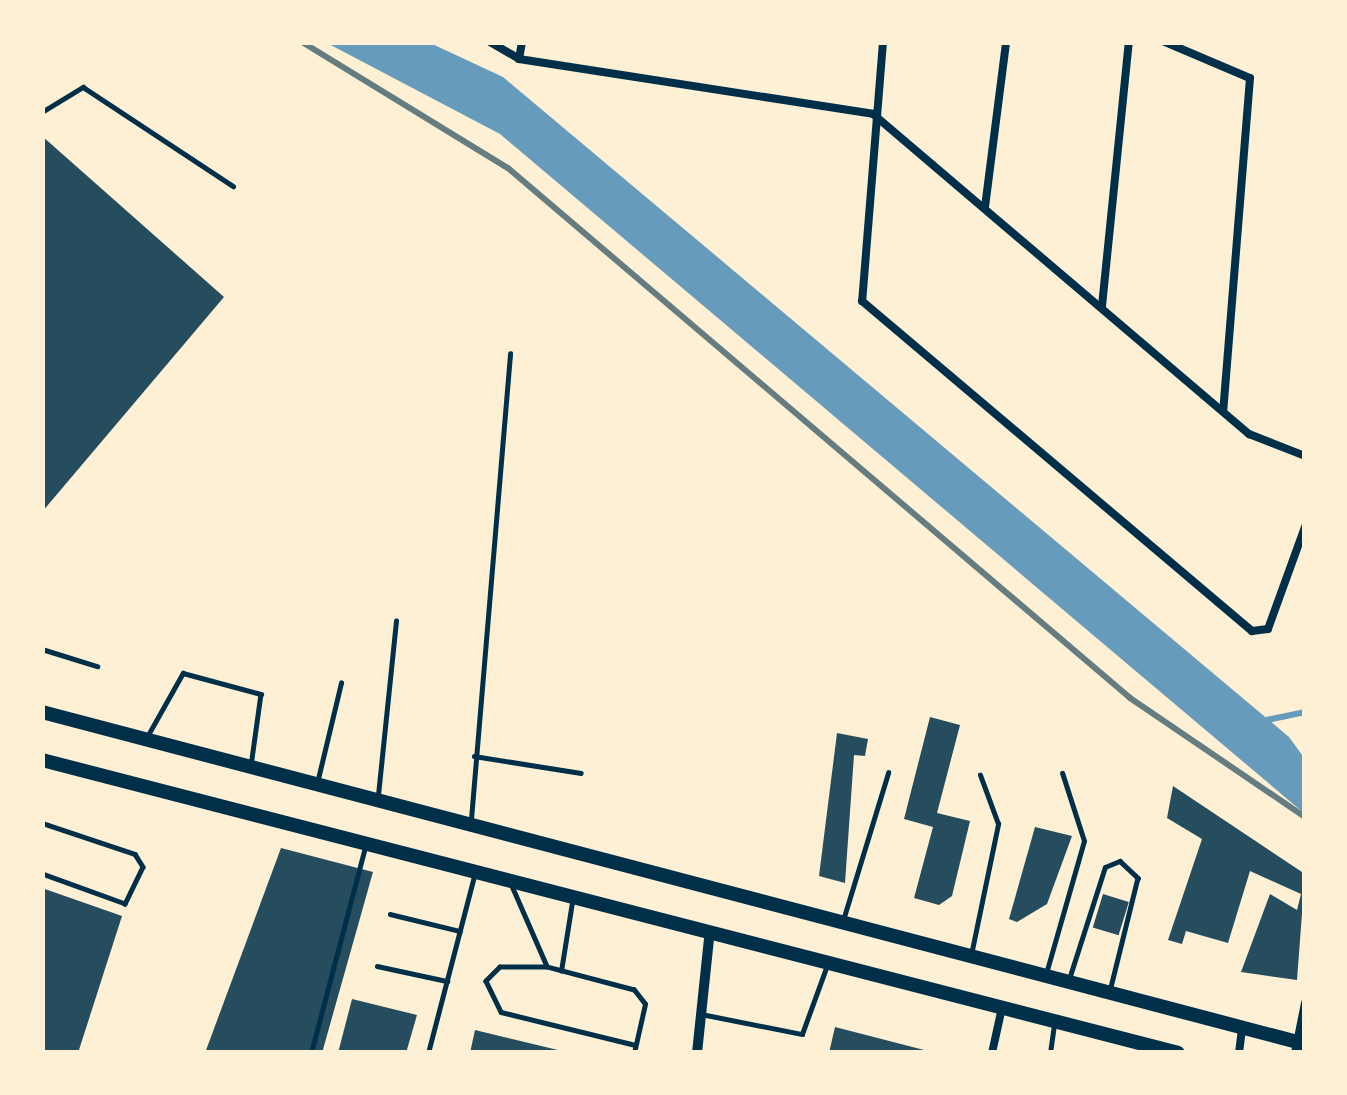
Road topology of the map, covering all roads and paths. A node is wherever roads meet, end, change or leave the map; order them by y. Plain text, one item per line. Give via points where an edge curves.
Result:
1 (490, 42) edge
2 (522, 42) edge
3 (883, 42) edge
4 (1006, 42) edge
5 (1129, 42) edge
6 (1165, 42) edge
7 (519, 58) junction
8 (42, 112) edge
9 (873, 114) junction
10 (233, 187) dead end
11 (984, 208) junction
12 (1102, 306) junction
13 (510, 354) dead end
14 (1223, 412) junction
15 (1305, 456) edge
16 (1305, 526) edge
17 (396, 621) dead end
18 (42, 649) edge
19 (97, 666) dead end
20 (340, 683) dead end
21 (42, 712) edge
22 (145, 740) junction
23 (472, 756) junction
24 (42, 760) edge
25 (250, 768) junction
26 (581, 773) dead end
27 (888, 773) dead end
28 (1062, 773) dead end
29 (980, 775) dead end
30 (316, 784) junction
31 (377, 801) junction
32 (42, 823) edge
33 (471, 825) junction
34 (365, 847) junction
35 (42, 874) edge
36 (474, 876) junction
37 (512, 886) junction
38 (572, 902) junction
39 (390, 914) dead end
40 (842, 922) junction
41 (460, 931) junction
42 (709, 939) junction
43 (970, 956) junction
44 (377, 966) dead end
45 (547, 967) junction
46 (826, 968) junction
47 (561, 970) junction
48 (1046, 975) junction
49 (447, 981) junction
50 (1068, 981) junction
51 (1109, 992) junction
52 (1305, 1003) edge
53 (1001, 1012) junction
54 (701, 1014) junction
55 (1054, 1024) junction
56 (1243, 1028) junction
57 (1272, 1036) junction
58 (1299, 1046) edge
59 (634, 1049) edge
60 (311, 1053) edge
61 (428, 1053) edge
62 (697, 1053) edge
63 (992, 1053) edge
64 (1050, 1053) edge
65 (1178, 1053) edge
66 (1239, 1053) edge
67 (1270, 1053) edge

1 - 7 street
2 - 7 street
3 - 9 street
4 - 11 street
5 - 12 street
6 - 14 street via 1250,78
7 - 9 street
8 - 10 lane via 83,87
9 - 11 street
9 - 16 street via 862,301 1252,631 1268,629
11 - 12 street
12 - 14 street
13 - 23 lane
14 - 15 street via 1269,446
17 - 31 lane
18 - 19 lane
20 - 30 lane
21 - 22 highway
22 - 25 highway
22 - 25 lane via 177,678 195,675 264,697
23 - 26 lane
23 - 33 lane
24 - 34 highway
25 - 30 highway
27 - 40 lane
28 - 48 lane via 1084,841
29 - 43 lane via 998,824
30 - 31 highway
31 - 33 highway
32 - 35 lane via 135,854 143,867 125,904
33 - 40 highway
34 - 36 highway
34 - 60 lane
36 - 37 highway
36 - 41 lane
37 - 38 highway
37 - 45 lane
38 - 42 highway
38 - 47 lane
39 - 41 lane
40 - 43 highway
41 - 49 lane
42 - 46 highway
42 - 54 street
43 - 48 highway
44 - 49 lane
45 - 47 lane
45 - 59 lane via 491,973 490,1006
46 - 53 highway
46 - 54 lane via 802,1034
47 - 59 lane via 643,996
48 - 50 highway
49 - 61 lane
50 - 51 highway
50 - 51 lane via 1105,867 1120,861 1138,878
51 - 56 highway
52 - 58 street
53 - 55 highway
53 - 63 street
54 - 62 street
55 - 64 lane
55 - 65 highway
56 - 57 highway
56 - 66 street
57 - 58 highway
57 - 67 street

